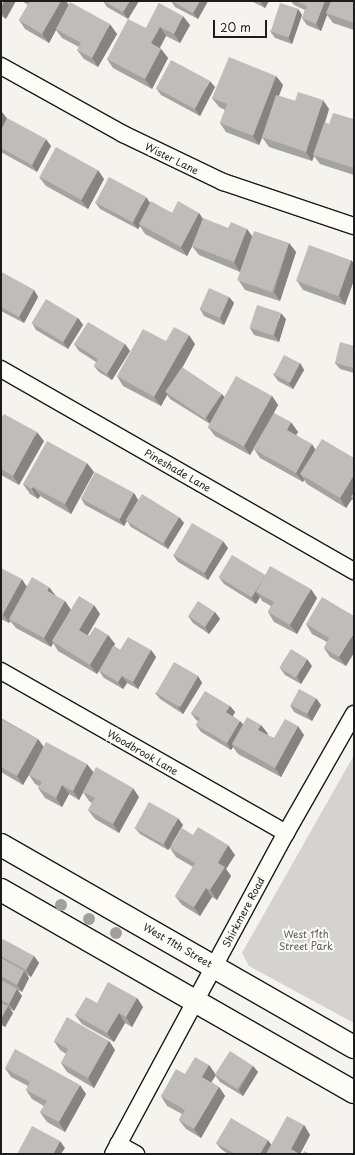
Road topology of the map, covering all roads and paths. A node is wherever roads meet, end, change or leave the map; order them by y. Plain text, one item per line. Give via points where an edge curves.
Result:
1 (1, 66) edge
2 (354, 226) edge
3 (1, 369) edge
4 (354, 571) edge
5 (1, 671) edge
6 (354, 714) edge
7 (286, 833) junction
8 (1, 845) edge
9 (1, 890) edge
10 (214, 966) junction
11 (195, 1001) junction
12 (354, 1047) edge
13 (354, 1092) edge
14 (116, 1149) edge
15 (136, 1154) edge

1 - 2 street, Wister Lane via 123,134 223,182
3 - 4 street, Pineshade Lane
5 - 7 street, Woodbrook Lane
6 - 7 street, Shirkmere Road
7 - 10 street, Shirkmere Road
8 - 10 main road, West 11th Street
9 - 11 main road
10 - 11 street, Shirkmere Road
10 - 12 main road, West 11th Street
11 - 13 main road
11 - 14 street, Shirkmere Road
14 - 15 street

